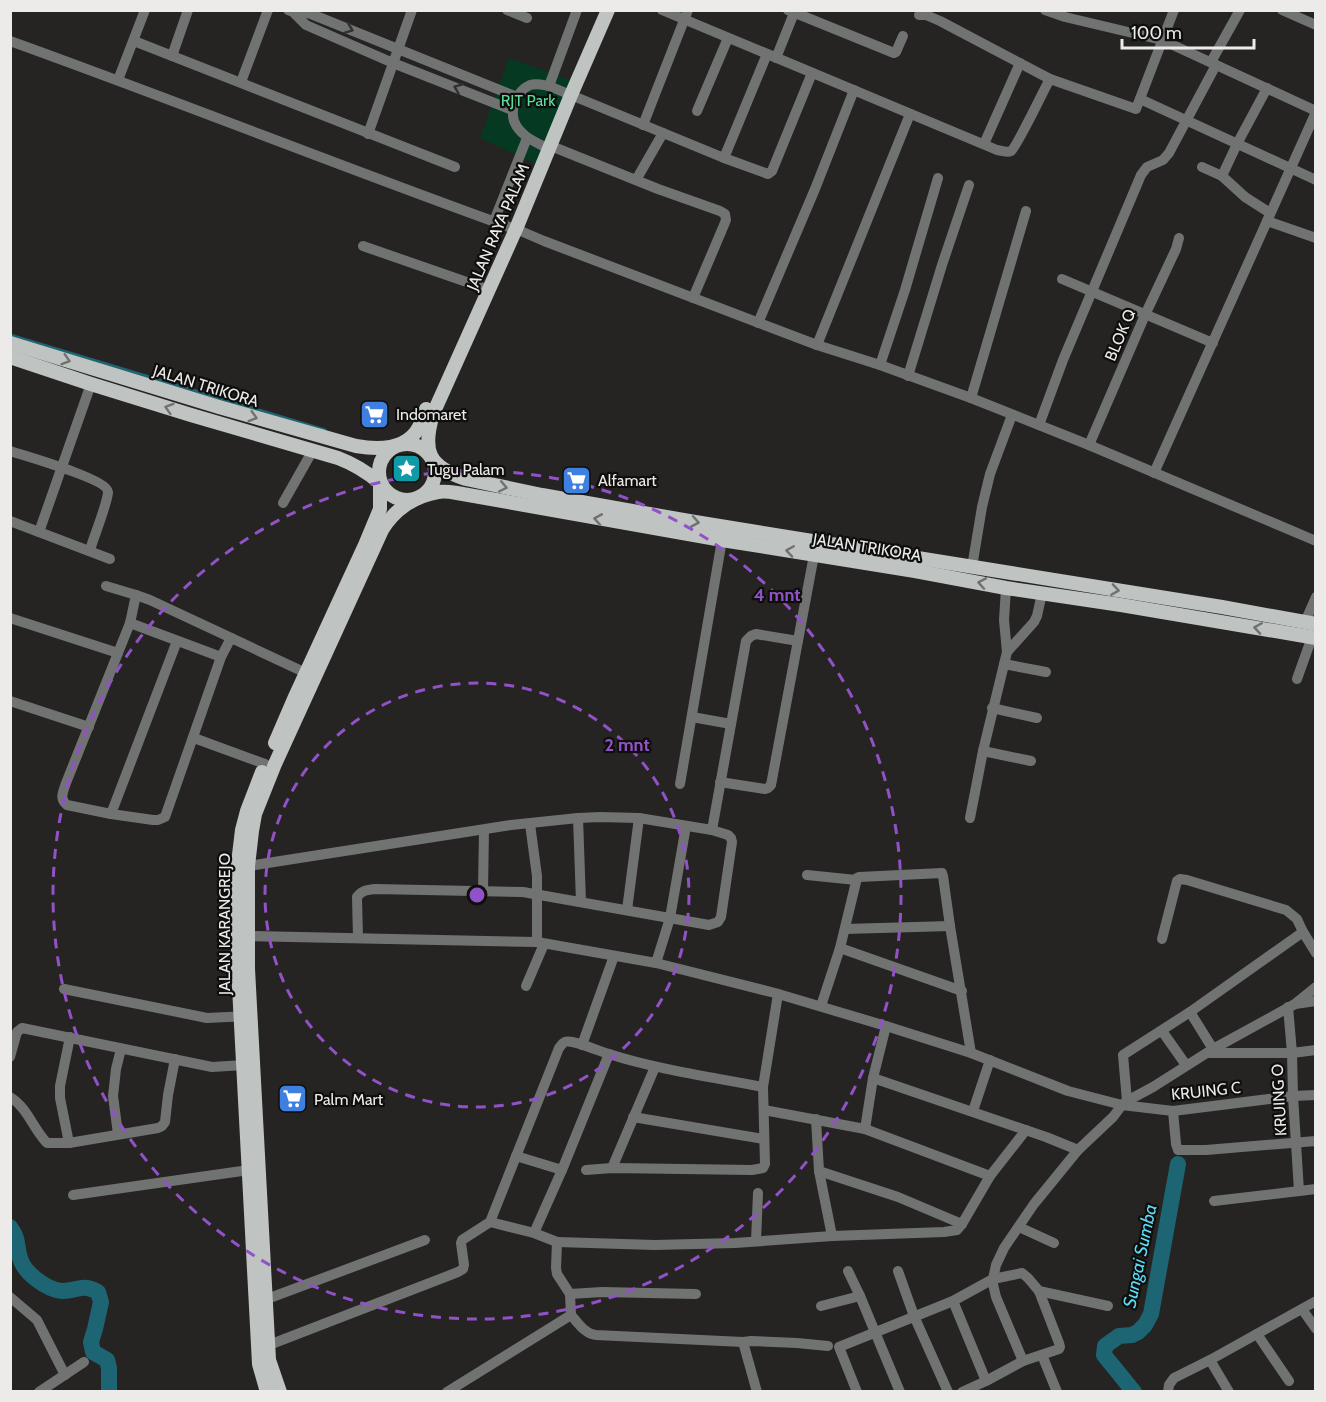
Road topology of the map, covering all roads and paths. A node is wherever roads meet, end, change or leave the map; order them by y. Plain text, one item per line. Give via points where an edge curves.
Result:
1 (145, 10) edge
2 (188, 10) edge
3 (268, 10) edge
4 (412, 10) edge
5 (507, 10) edge
6 (577, 10) edge
7 (598, 10) edge
8 (608, 10) edge
9 (662, 10) edge
10 (1044, 10) edge
11 (1173, 10) edge
12 (1240, 10) edge
13 (1282, 10) edge
14 (291, 12) edge
15 (791, 12) edge
16 (686, 15) edge
17 (919, 15) dead end
18 (527, 18) dead end
19 (1316, 25) edge
20 (903, 36) dead end
21 (728, 38) junction
22 (1162, 40) junction
23 (10, 41) edge
24 (134, 41) junction
25 (398, 48) junction
26 (172, 56) junction
27 (771, 56) junction
28 (393, 63) junction
29 (1020, 63) junction
30 (1214, 64) junction
31 (812, 73) junction
32 (1050, 78) junction
33 (118, 80) junction
34 (241, 82) junction
35 (549, 86) junction
36 (1267, 88) junction
37 (854, 90) junction
38 (567, 94) junction
39 (517, 97) junction
40 (1140, 99) junction
41 (512, 110) junction
42 (697, 111) dead end
43 (1316, 111) edge
44 (910, 114) junction
45 (1186, 120) junction
46 (643, 125) junction
47 (663, 133) junction
48 (368, 134) junction
49 (527, 138) junction
50 (984, 144) junction
51 (1236, 144) junction
52 (547, 146) junction
53 (724, 158) junction
54 (455, 167) dead end
55 (1202, 167) dead end
56 (1290, 169) junction
57 (1222, 176) junction
58 (938, 178) dead end
59 (636, 180) junction
60 (1316, 180) edge
61 (969, 185) dead end
62 (1026, 211) dead end
63 (1269, 217) junction
64 (494, 221) junction
65 (512, 228) junction
66 (1179, 238) dead end
67 (1316, 238) edge
68 (363, 246) dead end
69 (1062, 279) dead end
70 (481, 286) junction
71 (1091, 291) junction
72 (693, 298) junction
73 (1145, 315) junction
74 (758, 323) junction
75 (10, 343) edge
76 (1213, 343) junction
77 (817, 345) junction
78 (10, 357) edge
79 (879, 364) junction
80 (908, 376) junction
81 (91, 384) junction
82 (970, 398) junction
83 (1012, 415) junction
84 (1039, 424) junction
85 (1089, 445) junction
86 (395, 446) junction
87 (313, 450) junction
88 (10, 451) edge
89 (431, 458) junction
90 (62, 468) junction
91 (1154, 473) junction
92 (380, 483) junction
93 (414, 500) junction
94 (283, 503) dead end
95 (10, 521) edge
96 (39, 532) junction
97 (722, 540) junction
98 (1316, 541) edge
99 (90, 550) junction
100 (814, 555) junction
101 (110, 559) dead end
102 (972, 567) junction
103 (1061, 581) junction
104 (106, 586) dead end
105 (1092, 586) junction
106 (1006, 588) junction
107 (1042, 593) junction
108 (136, 595) junction
109 (1061, 596) junction
110 (1316, 597) edge
111 (1094, 601) junction
112 (10, 618) edge
113 (130, 623) junction
114 (1312, 630) edge
115 (231, 638) junction
116 (177, 641) junction
117 (798, 641) junction
118 (1007, 652) junction
119 (118, 653) junction
120 (221, 657) junction
121 (1004, 664) junction
122 (1046, 672) dead end
123 (306, 673) junction
124 (1297, 679) dead end
125 (10, 701) edge
126 (992, 708) junction
127 (692, 717) junction
128 (1037, 718) dead end
129 (730, 724) junction
130 (89, 727) junction
131 (194, 738) junction
132 (982, 751) junction
133 (1031, 761) dead end
134 (265, 764) junction
135 (720, 782) junction
136 (680, 784) dead end
137 (111, 814) junction
138 (578, 818) junction
139 (639, 818) junction
140 (970, 818) dead end
141 (530, 824) junction
142 (686, 826) junction
143 (484, 830) junction
144 (712, 830) junction
145 (248, 866) junction
146 (807, 875) dead end
147 (856, 880) junction
148 (483, 891) junction
149 (538, 894) junction
150 (580, 902) junction
151 (627, 910) junction
152 (670, 918) junction
153 (950, 926) junction
154 (845, 929) junction
155 (1303, 932) junction
156 (248, 936) junction
157 (358, 938) junction
158 (1162, 939) dead end
159 (540, 943) junction
160 (840, 948) junction
161 (1316, 953) edge
162 (614, 956) junction
163 (656, 963) junction
164 (526, 986) dead end
165 (1316, 987) edge
166 (64, 989) dead end
167 (962, 991) junction
168 (778, 994) junction
169 (1316, 1001) edge
170 (1291, 1005) junction
171 (821, 1006) junction
172 (1190, 1012) junction
173 (246, 1016) junction
174 (886, 1026) junction
175 (1162, 1031) junction
176 (70, 1037) junction
177 (582, 1045) junction
178 (121, 1049) junction
179 (1316, 1050) edge
180 (1210, 1051) junction
181 (971, 1053) junction
182 (1292, 1053) junction
183 (609, 1054) junction
184 (10, 1057) edge
185 (175, 1059) junction
186 (990, 1060) junction
187 (244, 1065) junction
188 (1186, 1065) junction
189 (655, 1067) junction
190 (873, 1077) junction
191 (763, 1087) junction
192 (1316, 1095) edge
193 (1293, 1096) junction
194 (10, 1097) edge
195 (1124, 1103) junction
196 (764, 1110) junction
197 (974, 1112) junction
198 (1173, 1112) junction
199 (633, 1117) junction
200 (816, 1119) junction
201 (865, 1128) junction
202 (1026, 1130) junction
203 (118, 1134) junction
204 (764, 1139) junction
205 (1316, 1141) edge
206 (1296, 1142) junction
207 (69, 1143) junction
208 (1078, 1150) junction
209 (516, 1156) junction
210 (612, 1168) junction
211 (249, 1170) junction
212 (562, 1170) junction
213 (586, 1170) dead end
214 (819, 1171) junction
215 (990, 1176) junction
216 (1316, 1189) edge
217 (1299, 1191) junction
218 (758, 1193) dead end
219 (73, 1195) dead end
220 (1214, 1201) dead end
221 (490, 1222) junction
222 (962, 1224) junction
223 (1018, 1227) junction
224 (534, 1233) junction
225 (832, 1236) junction
226 (258, 1238) junction
227 (425, 1240) dead end
228 (756, 1241) junction
229 (557, 1242) junction
230 (1054, 1243) dead end
231 (848, 1271) dead end
232 (898, 1271) dead end
233 (993, 1279) junction
234 (1039, 1291) junction
235 (570, 1294) junction
236 (696, 1294) dead end
237 (860, 1296) junction
238 (10, 1297) edge
239 (267, 1299) junction
240 (953, 1300) junction
241 (1316, 1301) edge
242 (821, 1306) dead end
243 (1108, 1306) dead end
244 (1302, 1309) junction
245 (571, 1315) junction
246 (914, 1316) junction
247 (1316, 1329) edge
248 (875, 1332) junction
249 (1257, 1334) junction
250 (743, 1342) junction
251 (269, 1345) junction
252 (828, 1346) dead end
253 (1042, 1356) junction
254 (1210, 1360) junction
255 (1023, 1361) junction
256 (84, 1362) dead end
257 (65, 1375) junction
258 (986, 1381) junction
259 (1289, 1381) dead end
260 (962, 1391) edge
261 (39, 1392) edge
262 (267, 1392) edge
263 (280, 1392) edge
264 (447, 1392) edge
265 (757, 1392) edge
266 (857, 1392) edge
267 (900, 1392) edge
268 (948, 1392) edge
269 (1057, 1392) edge
270 (1168, 1392) edge
271 (1229, 1392) edge

1 - 24 street
2 - 26 street
3 - 34 street
4 - 25 street
5 - 18 street
6 - 35 street
7 - 38 main road, JALAN RAYA PALAM
8 - 38 main road, JALAN RAYA PALAM
9 - 16 street
10 - 22 street
11 - 22 street
12 - 30 street
13 - 19 street
14 -> 25 street via 311,14
14 - 28 street via 306,25
15 - 20 street via 894,53
15 - 27 street
16 - 21 street
16 - 46 street
17 - 29 street via 930,15
21 - 27 street
21 - 42 street
22 - 30 street
22 - 40 street
23 - 33 street
24 - 26 street
24 - 33 street
25 - 28 street
25 - 39 street
26 - 34 street
27 - 31 street
27 - 53 street
41 -> 28 street
28 - 48 street
29 - 32 street
29 - 50 street
30 - 36 street
30 - 45 street
31 - 37 street
31 - 53 street via 770,173
32 - 40 street via 1136,109
32 - 50 street via 1013,150 1007,152
33 - 64 street
34 - 48 street
35 - 38 street
35 - 39 street via 530,85
36 - 43 street
36 - 51 street
37 - 44 street
37 - 74 street
38 - 46 street
38 - 52 main road, JALAN RAYA PALAM
39 - 41 street
40 - 45 street
41 - 49 street via 514,122
43 - 56 street
44 - 50 street
44 - 77 street
45 - 51 street
45 - 71 street via 1169,153 1144,170
46 - 47 street
47 - 53 street
47 - 59 street
48 - 54 street
49 - 52 street
49 - 64 street
51 - 56 street
51 - 57 street
52 - 59 street
52 - 65 main road, JALAN RAYA PALAM
55 - 57 street
56 - 60 street
56 - 63 street
57 - 63 street
58 - 79 street
59 - 72 street via 725,214 726,220
61 - 80 street
62 - 82 street
63 - 67 street
63 - 76 street
64 - 65 street
65 - 70 main road, JALAN RAYA PALAM
65 - 72 street
65 - 89 main road, JALAN RAYA PALAM via 433,414 427,439
66 - 73 street, BLOK Q
68 - 70 street
69 - 71 street
70 - 86 main road, JALAN RAYA PALAM via 419,427 413,436
71 - 73 street
71 - 84 street
72 - 74 street
73 - 76 street
73 - 85 street, BLOK Q
74 - 77 street
75 -> 86 main road, JALAN TRIKORA via 339,442 368,448
76 - 91 street
77 - 79 street
78 - 81 main road, JALAN TRIKORA
79 - 80 street
80 - 82 street
87 -> 81 main road, JALAN TRIKORA
81 - 90 street
82 - 83 street
83 - 84 street
83 - 102 street via 990,474
84 - 85 street
85 - 91 street
86 - 89 main road via 419,447
86 - 92 main road via 382,458
87 - 92 main road, JALAN TRIKORA via 350,462
87 - 94 street
88 - 90 street
89 - 93 main road via 433,483
89 -> 102 main road, JALAN TRIKORA via 454,476 508,488
90 - 96 street
90 - 99 street via 107,489
91 - 98 street
92 - 93 main road via 398,500
92 - 123 main road, JALAN KARANGREJO via 380,509
97 -> 93 main road, JALAN TRIKORA via 458,493 438,492
93 - 145 main road, JALAN KARANGREJO via 398,509 382,530 275,764 255,814
95 - 96 street
96 - 99 street
100 -> 97 main road, JALAN TRIKORA
97 - 127 street
99 - 101 street
106 -> 100 main road, JALAN TRIKORA
100 - 117 street
102 - 103 main road, JALAN TRIKORA
103 - 105 main road, JALAN TRIKORA
103 - 109 main road
104 - 108 street
105 - 111 main road via 1089,595
105 -> 114 main road, JALAN TRIKORA via 1222,607
106 - 107 main road, JALAN TRIKORA
106 - 118 street
107 - 109 main road, JALAN TRIKORA
107 - 118 street via 1034,622
108 - 113 street
108 - 115 street
109 - 111 main road, JALAN TRIKORA
110 - 114 street
114 -> 111 main road, JALAN TRIKORA
112 - 119 street
113 - 116 street
113 - 119 street
114 - 124 street
115 - 120 street
115 - 123 street
116 - 120 street
116 - 137 street
117 - 129 street via 756,634 748,638
117 - 135 street via 771,785 765,789
118 - 121 street
119 - 130 street
120 - 131 street
121 - 122 street
121 - 126 street
123 - 134 main road, JALAN KARANGREJO
125 - 130 street
126 - 128 street
126 - 132 street
127 - 129 street
127 - 136 street
129 - 135 street
130 - 137 street via 62,800 72,807
131 - 134 street
131 - 137 street via 165,817 158,820
132 - 133 street
132 - 140 street
134 - 173 main road, JALAN KARANGREJO via 244,819 238,863 238,968
135 - 144 street
138 - 139 street
138 - 141 street
138 - 150 street
139 - 142 street
139 - 151 street
141 - 143 street
141 - 149 street
142 - 144 street
142 - 152 street
143 - 145 street
143 - 148 street
144 - 152 street via 728,835 732,842 719,920 709,925
145 - 156 main road, JALAN KARANGREJO
146 - 147 street
147 - 153 street via 942,873
147 - 154 street
148 - 149 street
148 - 157 street via 365,890 357,897
149 - 150 street
149 - 159 street
150 - 151 street
151 - 152 street
152 - 163 street
153 - 154 street
153 - 167 street
154 - 160 street
155 - 158 street via 1297,919 1286,910 1180,879
155 - 161 street
155 - 172 street
156 - 157 street, KRUING C
156 - 173 main road, JALAN KARANGREJO
157 - 159 street, KRUING C
159 - 162 street, KRUING C
159 - 164 street
160 - 167 street
160 - 171 street
162 - 163 street, KRUING C
162 - 177 street
163 - 168 street, KRUING C
165 - 170 street
166 - 173 street via 207,1018
167 - 181 street
168 - 171 street, KRUING C
168 - 191 street
169 - 170 street
170 - 180 street
170 - 182 street, KRUING O
171 - 174 street, KRUING C
172 - 175 street
172 - 180 street
173 - 187 main road, JALAN KARANGREJO
173 - 226 main road, JALAN KARANGREJO
174 - 181 street, KRUING C
174 - 190 street
175 - 188 street
175 - 195 street via 1123,1055
176 - 178 street
176 - 184 street via 19,1029
176 - 207 street via 60,1086
177 - 183 street
177 - 209 street via 567,1041 559,1048
178 - 185 street
178 - 203 street via 113,1095
179 - 182 street
180 - 182 street
180 - 188 street
181 - 186 street, KRUING C
182 - 193 street, KRUING O
183 - 189 street
183 - 212 street
185 - 187 street via 212,1067
185 - 203 street via 164,1124
186 - 195 street, KRUING C via 1068,1090
186 - 197 street
187 - 211 main road, JALAN KARANGREJO
188 - 195 street
189 - 191 street
189 - 199 street
190 - 197 street
190 - 201 street
191 - 196 street
192 - 193 street, KRUING C
193 - 198 street, KRUING C
193 - 206 street, KRUING O
194 - 207 street via 22,1106 45,1141
195 - 198 street, KRUING C
195 - 208 street
196 - 200 street
196 - 204 street
197 - 202 street
198 - 206 street via 1176,1148 1206,1150
199 - 204 street
199 - 210 street
200 - 201 street
200 - 214 street
201 - 215 street
202 - 208 street
202 - 215 street
203 - 207 street
204 - 210 street via 765,1164 759,1169
205 - 206 street
206 - 217 street, KRUING O
208 - 223 street
209 - 212 street
209 - 221 street
210 - 213 street
211 - 219 street
211 - 226 main road, JALAN KARANGREJO
212 - 224 street
214 - 222 street via 898,1197
214 - 225 street
215 - 222 street
216 - 217 street
217 - 220 street
218 - 228 street
221 - 224 street
221 - 251 street via 462,1240 464,1265 458,1272
222 - 225 street via 952,1232
223 - 230 street
223 - 233 street via 1004,1248
224 - 229 street
225 - 228 street
226 - 239 main road, JALAN KARANGREJO
226 - 262 main road, JALAN KARANGREJO via 259,1364
227 - 239 street
228 - 229 street via 655,1245
229 - 235 street via 557,1274
231 - 237 street
232 - 246 street
233 - 234 street via 1022,1273
233 - 240 street
233 - 255 street via 996,1297
234 - 243 street
234 - 253 street via 1060,1347
235 - 236 street
235 - 245 street
237 - 242 street
237 - 248 street
238 - 257 street via 37,1320
239 - 251 main road, JALAN KARANGREJO
240 - 246 street
240 - 258 street
241 - 244 street
244 - 247 street
244 - 249 street
245 - 250 street via 590,1334
245 - 264 street
246 - 248 street
246 - 268 street
248 - 266 street via 839,1347
248 - 267 street
249 - 254 street
249 - 259 street
250 - 252 street
250 - 265 street
251 - 263 main road, JALAN KARANGREJO via 269,1360
253 - 255 street
253 - 269 street
254 - 270 street via 1174,1378
254 - 271 street
255 - 258 street
256 - 257 street
257 - 261 street
258 - 260 street

